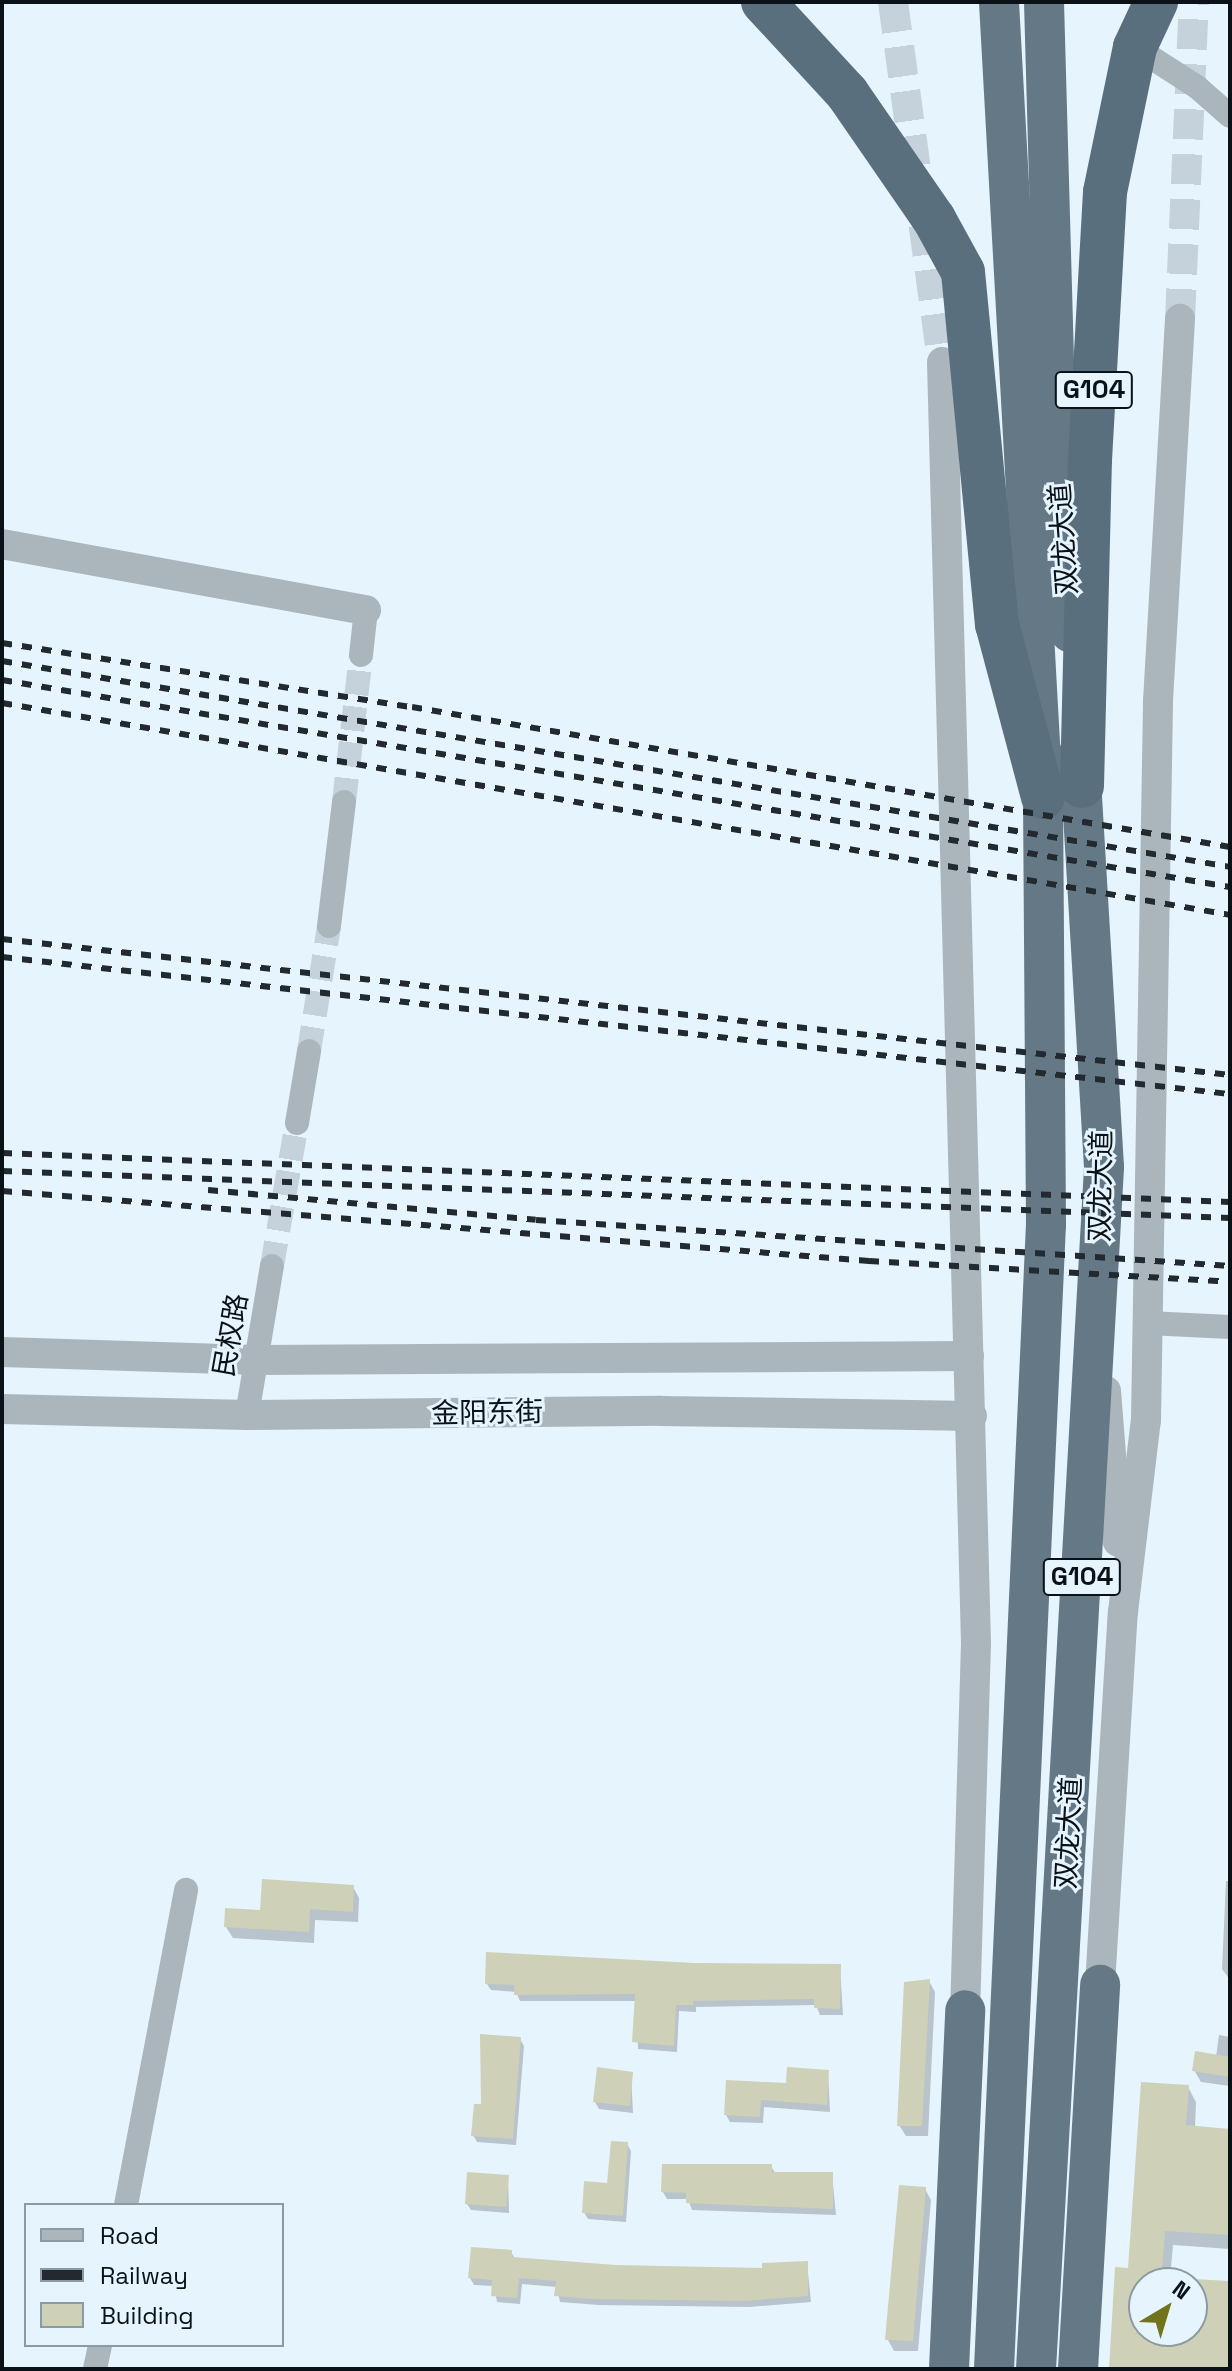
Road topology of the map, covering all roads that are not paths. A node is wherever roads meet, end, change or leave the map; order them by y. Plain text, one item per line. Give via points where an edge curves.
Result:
1 (754, 2) edge
2 (763, 2) edge
3 (999, 2) edge
4 (1044, 2) edge
5 (1156, 2) edge
6 (795, 37) junction
7 (1135, 47) junction
8 (1230, 116) edge
9 (1180, 319) tunnel mouth
10 (942, 362) tunnel mouth
11 (2, 544) edge
12 (366, 610) joint
13 (361, 655) tunnel mouth
14 (1063, 791) junction
15 (344, 802) tunnel mouth
16 (329, 926) tunnel mouth
17 (309, 1051) tunnel mouth
18 (297, 1123) tunnel mouth
19 (272, 1266) tunnel mouth
20 (1098, 1277) junction
21 (1148, 1323) junction
22 (1230, 1327) edge
23 (2, 1352) edge
24 (969, 1356) junction
25 (256, 1360) junction
26 (2, 1409) edge
27 (247, 1415) junction
28 (972, 1416) junction
29 (1123, 1612) junction
30 (186, 1890) dead end
31 (1100, 1985) joint
32 (965, 2010) joint
33 (126, 2203) edge
34 (100, 2347) edge
35 (95, 2369) edge
36 (949, 2369) edge
37 (994, 2369) edge
38 (1036, 2369) edge
39 (1078, 2369) edge

1 - 6 highway
2 - 6 highway, G104
3 - 14 highway, 双龙大道
4 - 14 highway, 双龙大道
5 - 7 highway, G104
6 - 14 highway, G104 via 847,93 934,219 963,272 997,624
7 - 8 street via 1197,87
7 - 14 highway, G104 via 1105,192
9 - 21 street via 1158,701
10 - 24 street
11 - 12 street
12 - 13 street
14 - 20 highway, 双龙大道 / G104 via 1104,1167
14 - 37 highway, 双龙大道 / G104
15 - 16 street
17 - 18 street
19 - 25 street, 民权路
20 - 29 street
20 - 38 highway, 双龙大道 / G104
21 - 22 street
21 - 29 street via 1146,1420
23 - 25 street, 金阳东街
24 - 25 street, 金阳东街
24 - 28 street
25 - 27 street, 民权路
26 - 27 street, 金阳东街
27 - 28 street, 金阳东街 via 661,1411
28 - 32 street via 976,1643
29 - 31 street
30 - 33 street
31 - 39 highway
32 - 36 highway
34 - 35 street

